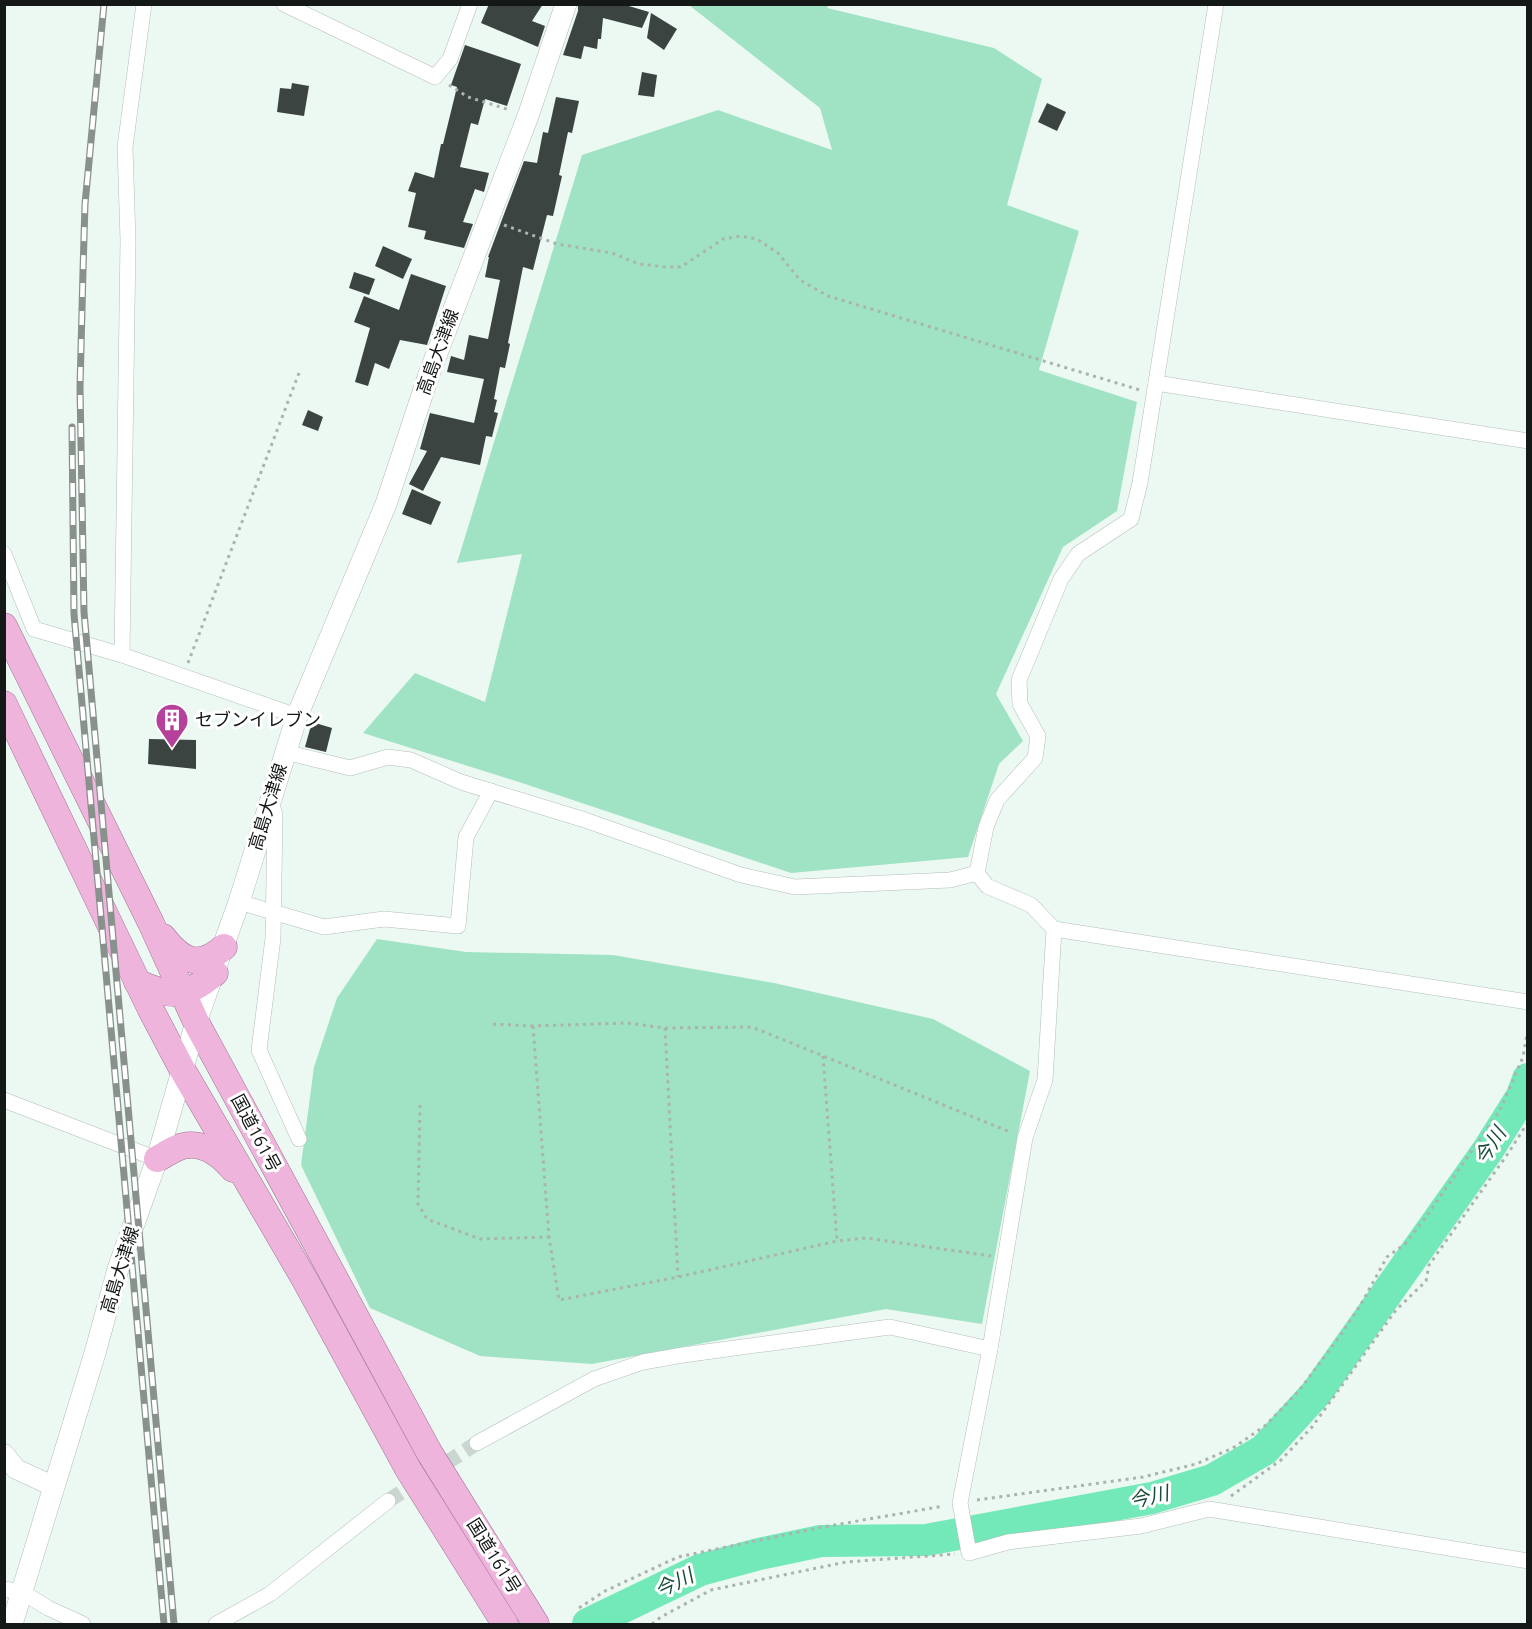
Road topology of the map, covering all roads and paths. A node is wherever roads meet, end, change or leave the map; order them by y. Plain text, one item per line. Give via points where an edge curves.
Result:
1 (144, 4) edge
2 (284, 4) edge
3 (470, 4) edge
4 (566, 4) edge
5 (1216, 4) edge
6 (435, 77) junction
7 (528, 116) junction
8 (488, 220) junction
9 (299, 373) dead end
10 (1155, 388) junction
11 (1527, 441) edge
12 (4, 554) edge
13 (4, 626) edge
14 (122, 655) junction
15 (183, 676) junction
16 (4, 705) edge
17 (297, 716) junction
18 (285, 752) junction
19 (491, 791) junction
20 (272, 799) junction
21 (977, 873) junction
22 (239, 902) junction
23 (273, 911) junction
24 (151, 922) junction
25 (1054, 929) junction
26 (224, 947) junction
27 (215, 973) junction
28 (137, 982) junction
29 (185, 993) junction
30 (1527, 1002) edge
31 (196, 1022) junction
32 (493, 1024) dead end
33 (533, 1026) junction
34 (665, 1028) junction
35 (1527, 1028) edge
36 (823, 1056) junction
37 (195, 1065) junction
38 (173, 1099) joint
39 (4, 1100) edge
40 (420, 1105) dead end
41 (1527, 1122) edge
42 (1025, 1138) junction
43 (299, 1139) dead end
44 (157, 1160) junction
45 (266, 1216) junction
46 (549, 1237) junction
47 (837, 1241) junction
48 (1006, 1258) junction
49 (678, 1277) junction
50 (305, 1280) junction
51 (990, 1349) junction
52 (477, 1443) tunnel mouth
53 (4, 1455) edge
54 (53, 1486) junction
55 (388, 1501) tunnel mouth
56 (960, 1503) junction
57 (1209, 1509) junction
58 (969, 1552) junction
59 (1527, 1561) edge
60 (13, 1591) edge
61 (579, 1608) dead end
62 (12, 1624) edge
63 (83, 1624) edge
64 (216, 1624) edge
65 (505, 1624) edge
66 (536, 1624) edge
67 (652, 1624) edge

1 - 14 street via 125,147 128,240
2 - 6 street
3 - 6 street via 450,58
4 - 7 main road, 高島大津線
5 - 10 street
6 - 7 path via 468,96
7 - 8 main road, 高島大津線
8 - 10 path via 557,244 666,267 681,267 723,239 758,239 778,253 800,280 828,296
8 - 17 main road, 高島大津線 via 429,374 386,504
9 - 15 path
10 - 11 street
10 - 21 street via 1131,519 1078,554 1060,579 1019,680 1020,704 1038,736 1035,758 997,800 986,827
12 - 14 street via 34,629
13 - 24 highway, 国道161号
14 - 15 street
15 - 17 street
16 - 28 highway, 国道161号
17 - 18 main road, 高島大津線
18 - 19 street via 350,768 388,758 411,760
18 - 20 main road, 高島大津線
19 - 21 street via 741,875 795,887 950,880
19 - 23 street via 466,837 458,926 384,919 324,927
20 - 22 main road, 高島大津線
20 - 23 street
21 - 25 street via 987,886 1031,905
22 - 23 street
22 - 26 main road, 高島大津線
23 - 43 street via 259,1050
24 - 26 highway via 182,957 204,960
24 - 29 highway, 国道161号
25 - 30 street
25 - 42 street via 1045,1080
26 - 27 main road, 高島大津線
27 - 29 highway
27 - 31 main road, 高島大津線
28 - 29 highway via 154,990
28 - 37 highway, 国道161号
29 - 31 highway, 国道161号
31 - 37 highway, 国道161号
31 - 37 main road, 高島大津線
32 - 33 path
33 - 34 path via 627,1023
33 - 46 path
34 - 36 path via 752,1027
34 - 49 path
35 - 56 path via 1523,1058 1500,1110 1426,1217 1405,1244 1388,1257 1340,1336 1298,1392 1266,1425 1233,1448 1196,1464 1143,1477
36 - 42 path
36 - 47 path
37 - 38 highway
37 - 45 highway, 国道161号
37 - 50 highway via 289,1239
37 - 66 highway, 国道161号
38 - 44 main road, 高島大津線
39 - 44 street
40 - 46 path via 418,1204 428,1219 480,1239
41 - 57 path via 1429,1265 1426,1281 1396,1310 1312,1427 1281,1460
42 - 48 street
44 - 45 highway via 183,1146 213,1151 233,1168
44 - 54 main road, 高島大津線 via 118,1269
45 - 50 highway, 国道161号
46 - 49 path via 559,1300
47 - 48 path via 866,1238
47 - 49 path
48 - 51 street
50 - 65 highway, 国道161号 via 408,1469
51 - 52 street via 890,1327 643,1362 594,1379
51 - 56 street
53 - 54 street via 16,1469
54 - 60 main road, 高島大津線
55 - 64 street via 270,1594
56 - 58 street
56 - 61 path via 678,1557
57 - 58 street via 1141,1526 1008,1542
57 - 59 street
58 - 67 path via 846,1562 711,1590
60 - 62 main road, 高島大津線
60 - 63 street

